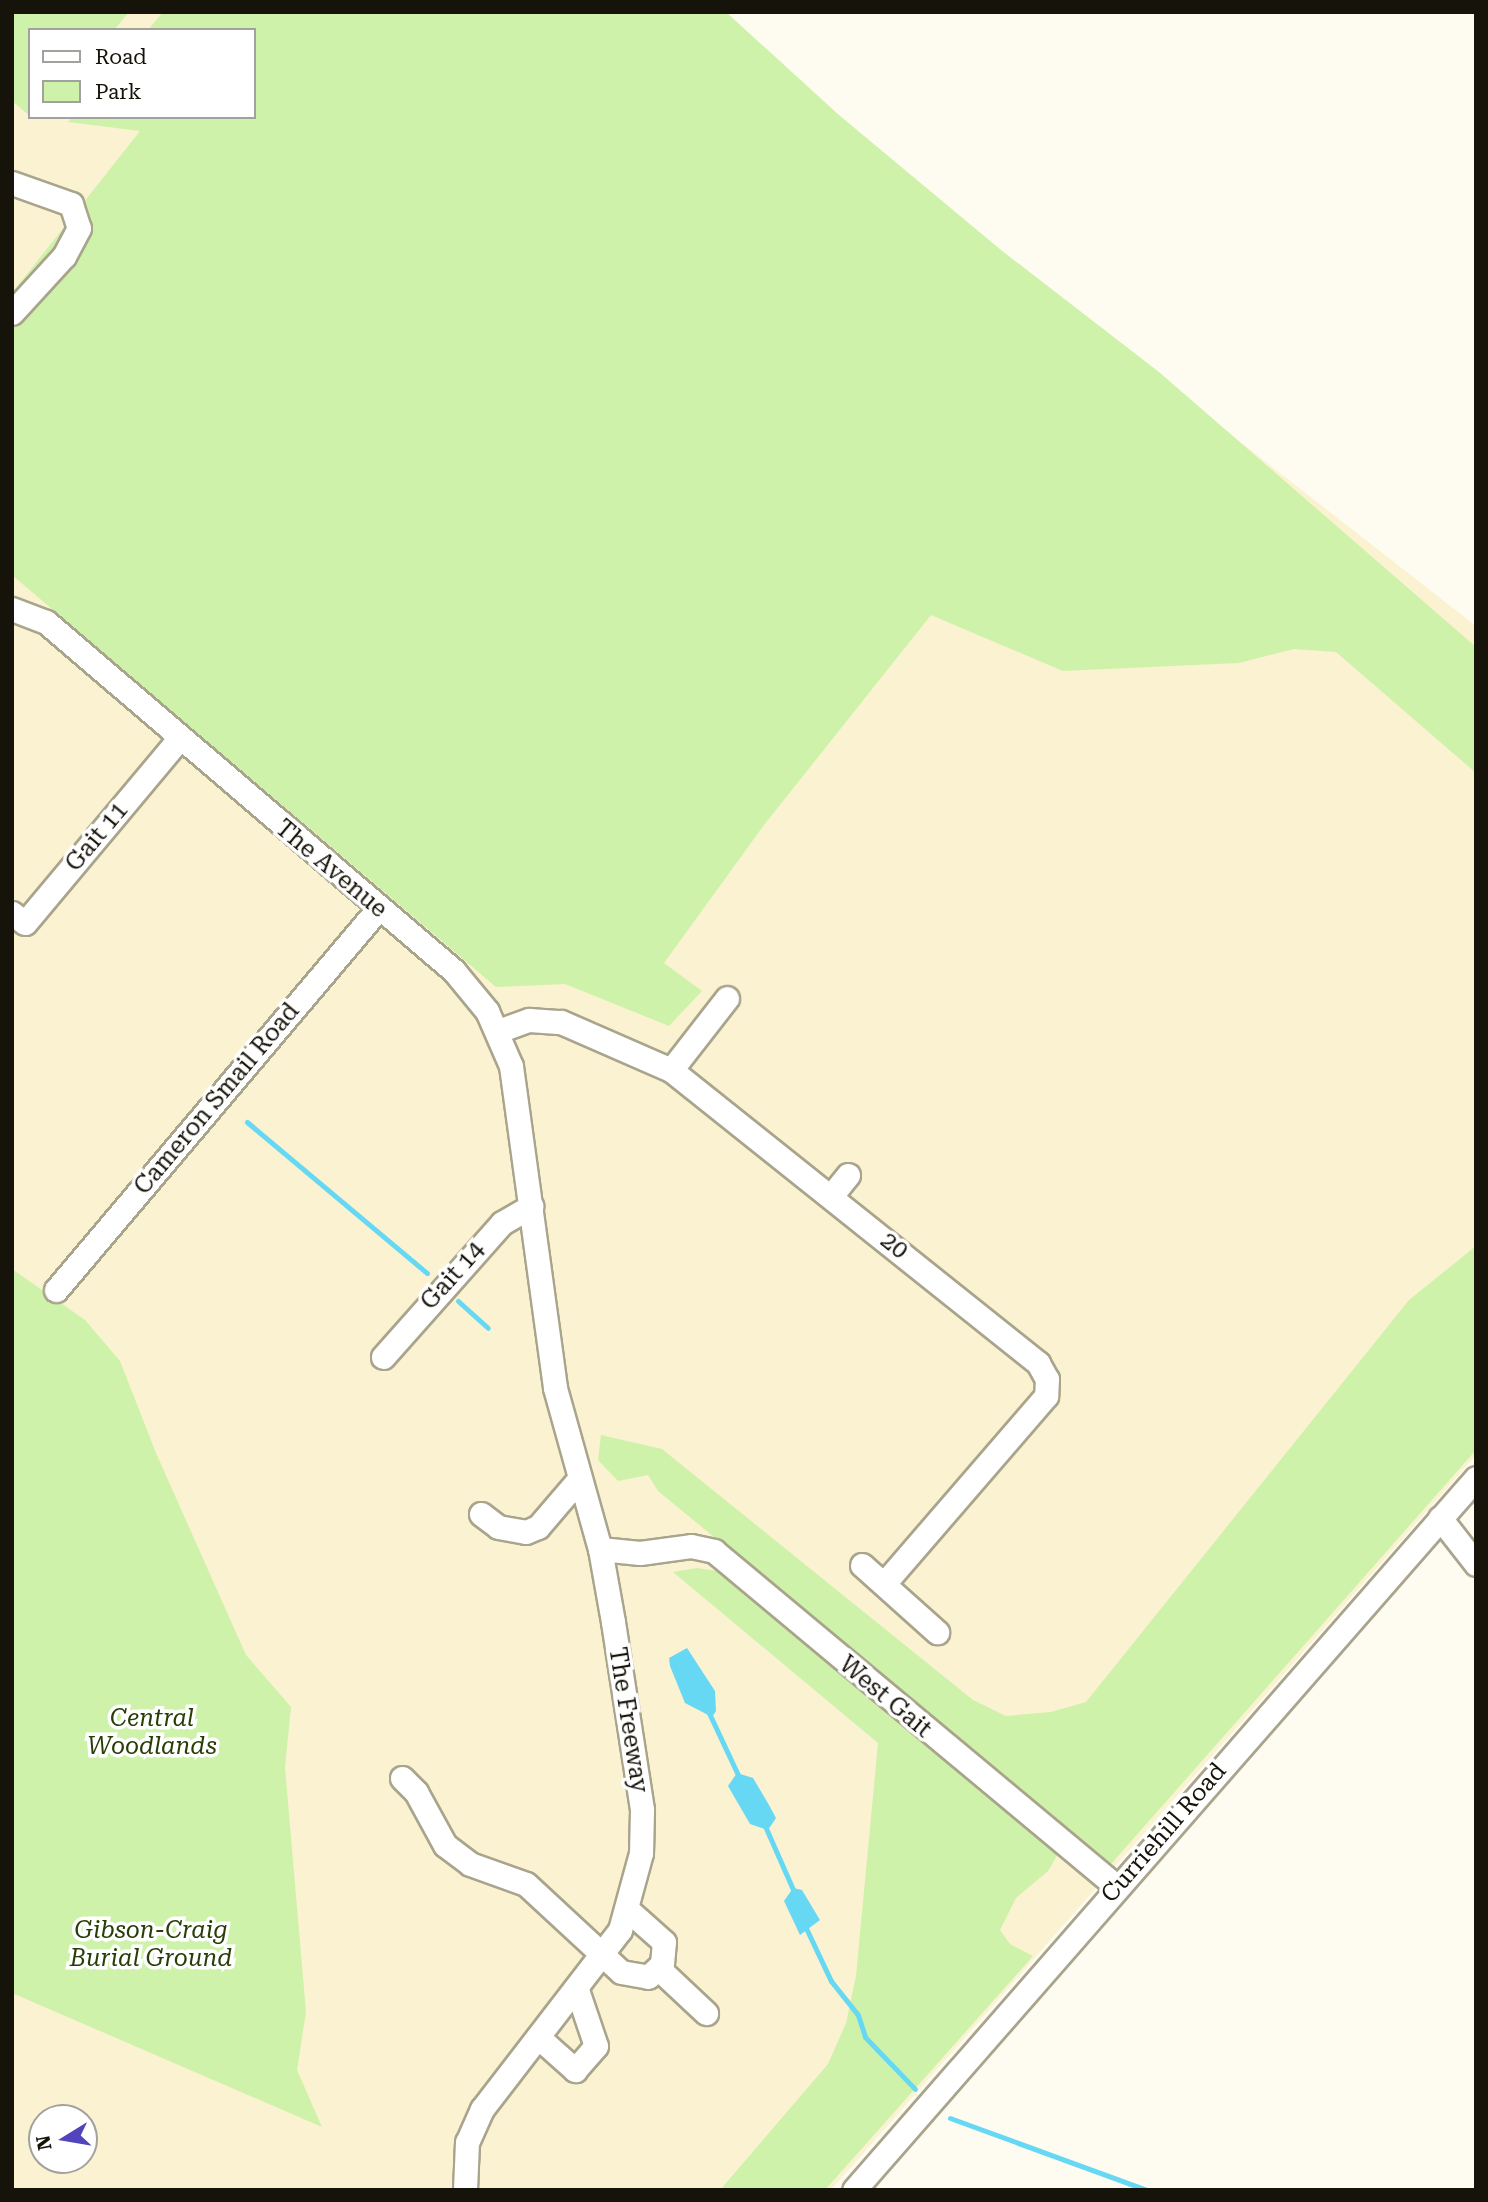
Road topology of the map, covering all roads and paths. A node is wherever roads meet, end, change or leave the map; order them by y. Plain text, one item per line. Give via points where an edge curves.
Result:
1 (12, 183) edge
2 (12, 313) edge
3 (12, 609) edge
4 (179, 739) junction
5 (377, 909) junction
6 (12, 912) edge
7 (727, 998) dead end
8 (498, 1031) junction
9 (671, 1070) junction
10 (848, 1175) dead end
11 (831, 1196) junction
12 (532, 1206) junction
13 (56, 1290) dead end
14 (383, 1357) dead end
15 (1476, 1478) edge
16 (579, 1479) junction
17 (481, 1514) dead end
18 (1440, 1518) junction
19 (600, 1549) junction
20 (640, 1553) junction
21 (1476, 1564) edge
22 (862, 1565) dead end
23 (605, 1572) junction
24 (884, 1584) junction
25 (937, 1632) dead end
26 (402, 1778) dead end
27 (1117, 1887) junction
28 (628, 1910) junction
29 (603, 1956) junction
30 (658, 1968) junction
31 (577, 1990) junction
32 (706, 2013) dead end
33 (538, 2038) junction
34 (465, 2190) edge
35 (854, 2190) edge

1 - 2 street via 71,204 79,228 64,256
3 - 4 street, The Avenue via 46,622
4 - 5 street, The Avenue
4 - 6 street, Gait 11 via 25,923
5 - 8 street, The Avenue via 454,971 475,993
5 - 13 street, Cameron Smail Road
7 - 9 street
8 - 9 street, 20 via 529,1020 562,1023
8 - 12 street, The Avenue via 519,1100
9 - 11 street, 20
10 - 11 street
11 - 24 street, 20 via 1038,1363 1047,1379 1046,1396
12 - 14 street, Gait 14 via 502,1223
12 - 16 street via 555,1388
15 - 18 street, Curriehill Road
16 - 17 street via 538,1527 526,1532 498,1527
16 - 19 street, The Freeway
18 - 21 street
18 - 27 street, Curriehill Road
19 - 20 street, West Gait
19 - 23 street, The Freeway
20 - 23 street, West Gait
20 - 27 street, West Gait via 691,1546 714,1551
22 - 24 street
23 - 28 street, The Freeway via 642,1810 641,1853
24 - 25 street
26 - 29 street via 416,1792 445,1845 470,1864 526,1884
27 - 35 street, Curriehill Road
28 - 29 street, The Freeway
28 - 30 street via 663,1942 666,1952
29 - 30 street via 632,1978 648,1978
29 - 31 street, The Freeway
30 - 32 street
31 - 33 street
31 - 33 street via 596,2046 575,2070
33 - 34 street via 482,2109 467,2142

